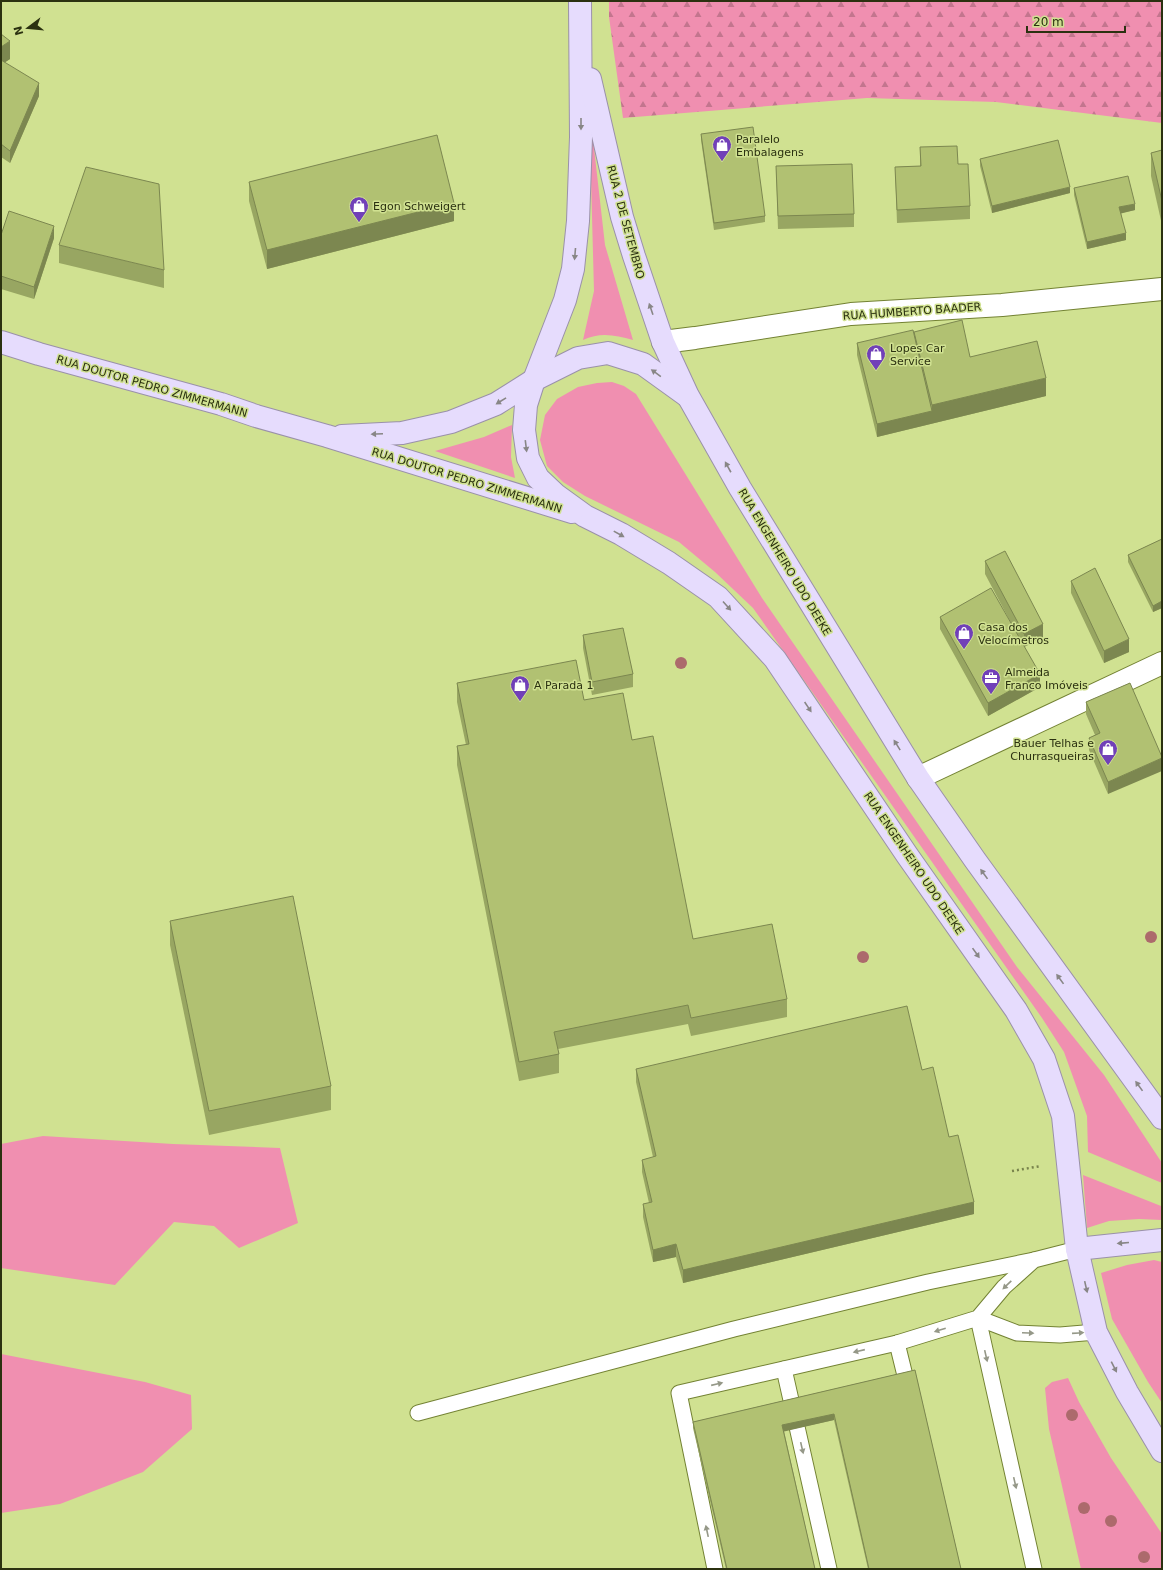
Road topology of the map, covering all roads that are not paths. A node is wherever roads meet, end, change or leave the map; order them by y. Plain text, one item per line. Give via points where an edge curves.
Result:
1 (580, 1) edge
2 (581, 43) junction
3 (1162, 289) edge
4 (1, 342) edge
5 (663, 342) junction
6 (534, 380) junction
7 (688, 396) junction
8 (326, 436) junction
9 (585, 516) junction
10 (1162, 663) edge
11 (918, 778) junction
12 (1162, 1118) edge
13 (1162, 1240) edge
14 (1077, 1249) junction
15 (1034, 1260) junction
16 (978, 1318) junction
17 (1096, 1332) junction
18 (897, 1343) junction
19 (784, 1369) junction
20 (911, 1405) edge
21 (418, 1413) dead end
22 (1162, 1451) edge
23 (715, 1569) edge
24 (829, 1569) edge
25 (1034, 1569) edge

1 - 2 main road, RUA 2 DE SETEMBRO
5 -> 2 main road, RUA 2 DE SETEMBRO via 622,217
2 -> 6 main road, RUA 2 DE SETEMBRO via 581,144 573,269 565,300
3 - 5 street, RUA HUMBERTO BAADER via 1002,306 851,314
4 - 8 main road, RUA DOUTOR PEDRO ZIMMERMANN
5 - 7 main road, RUA 2 DE SETEMBRO
7 -> 6 main road, RUA DOUTOR PEDRO ZIMMERMANN via 643,364 608,353 578,358
6 -> 8 main road, RUA DOUTOR PEDRO ZIMMERMANN via 496,404 451,422 402,432
6 -> 9 main road, RUA ENGENHEIRO UDO DEEKE via 526,405 528,458 538,478
11 -> 7 main road, RUA ENGENHEIRO UDO DEEKE via 744,494
8 - 9 main road, RUA DOUTOR PEDRO ZIMMERMANN
9 -> 14 main road, RUA ENGENHEIRO UDO DEEKE via 621,534 718,596 775,659 907,855 1016,1010 1044,1059 1063,1116
10 - 11 street
12 -> 11 main road, RUA ENGENHEIRO UDO DEEKE
13 -> 14 main road
14 - 15 lane
14 -> 17 main road, RUA ENGENHEIRO UDO DEEKE
15 -> 16 lane via 1004,1287
15 - 21 lane via 928,1282 734,1329
16 -> 17 lane via 1017,1333 1060,1335
16 -> 18 lane
16 -> 25 lane
17 -> 22 main road, RUA ENGENHEIRO UDO DEEKE
18 -> 19 lane
18 - 20 lane
23 -> 19 lane via 679,1393
19 -> 24 lane

